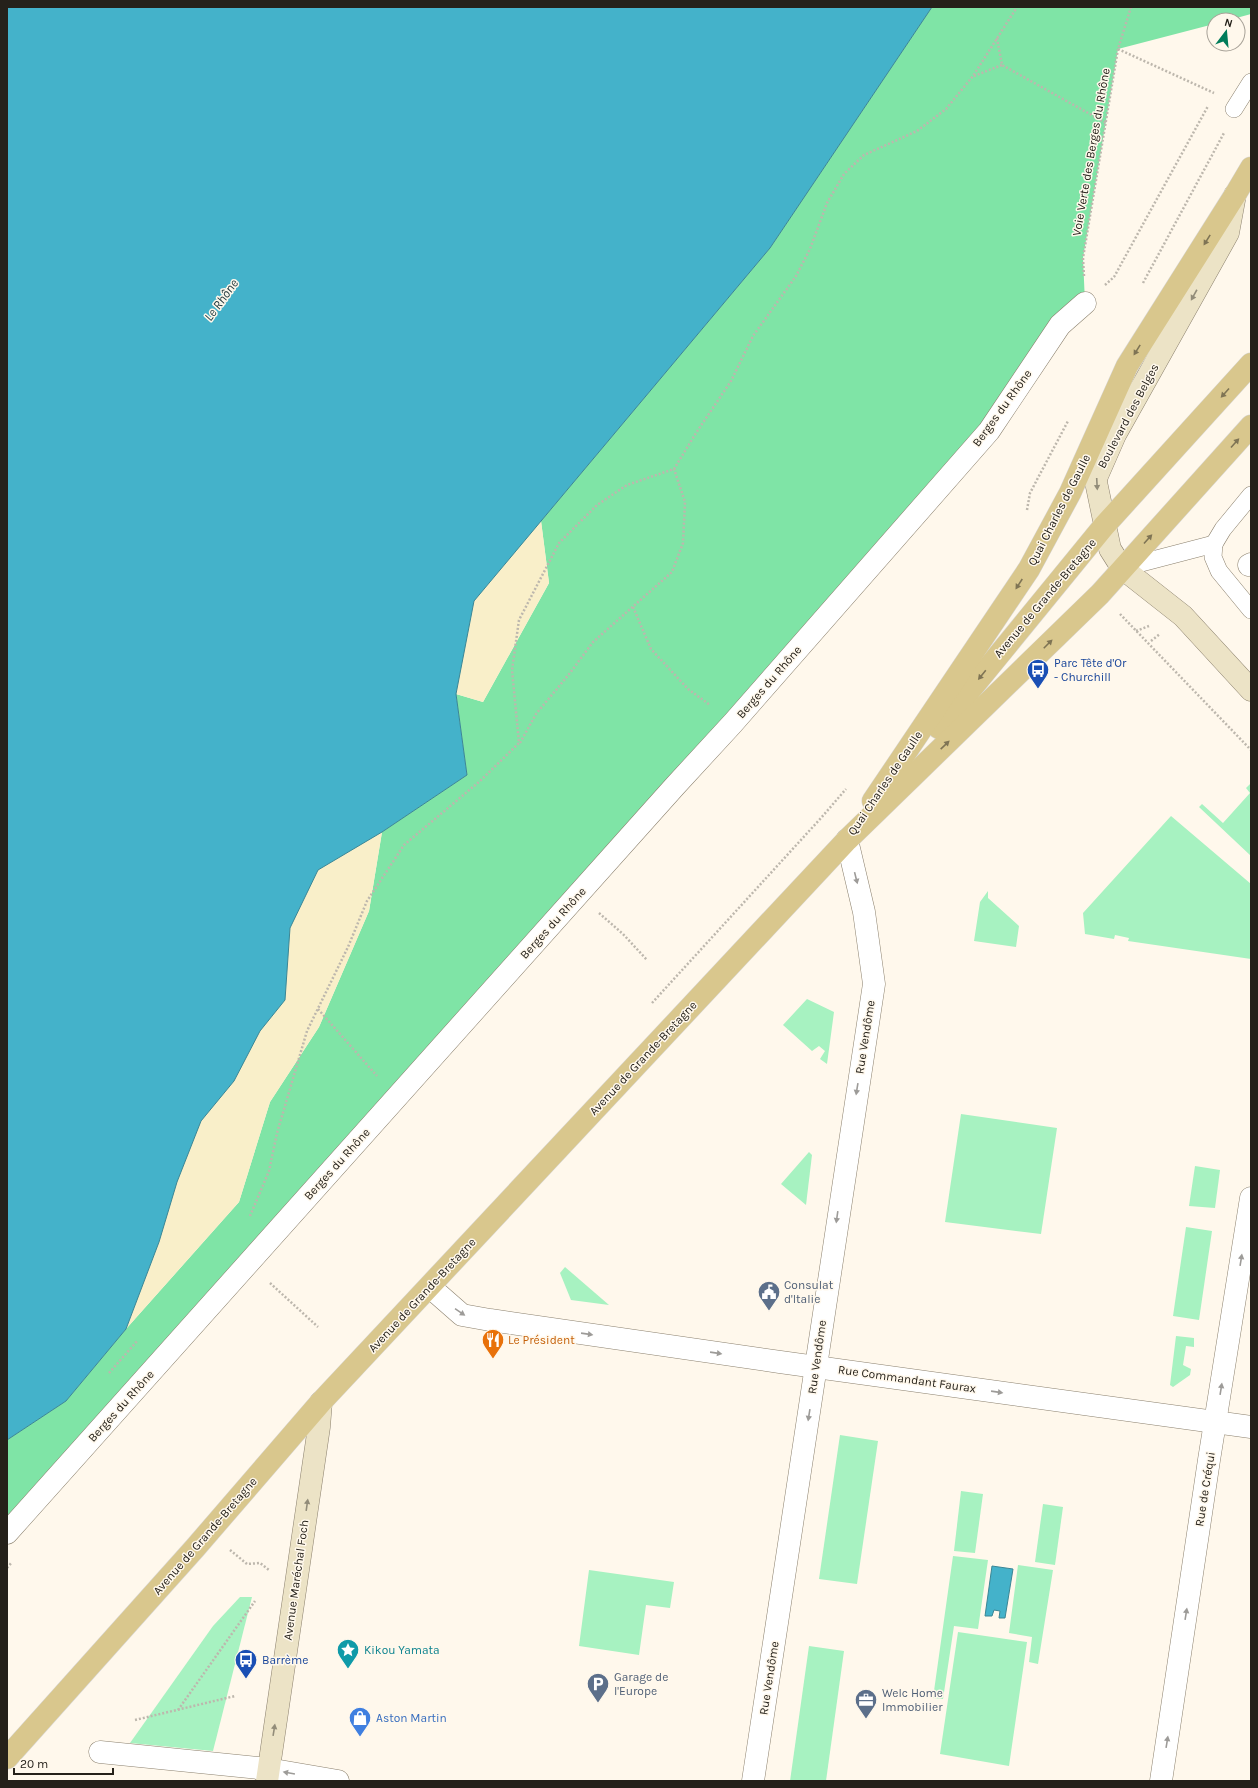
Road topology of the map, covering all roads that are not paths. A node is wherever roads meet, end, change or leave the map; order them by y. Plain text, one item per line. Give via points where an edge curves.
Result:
1 (1251, 82) edge
2 (1234, 109) dead end
3 (1251, 168) edge
4 (1235, 195) junction
5 (1085, 303) road end
6 (1251, 364) edge
7 (1251, 426) edge
8 (1251, 495) edge
9 (1104, 526) junction
10 (1214, 544) junction
11 (1122, 568) junction
12 (1251, 610) edge
13 (1251, 690) edge
14 (847, 840) junction
15 (1251, 1198) edge
16 (430, 1287) junction
17 (816, 1367) junction
18 (321, 1402) junction
19 (1216, 1422) junction
20 (1251, 1427) edge
21 (7, 1533) edge
22 (100, 1752) dead end
23 (7, 1758) edge
24 (268, 1775) edge
25 (338, 1781) edge
26 (753, 1781) edge
27 (1161, 1781) edge

1 - 2 lane
3 - 4 main road, Quai Charles de Gaulle
4 -> 9 main road, Boulevard des Belges via 1228,233 1115,435 1097,476
4 -> 14 main road, Quai Charles de Gaulle via 1127,366 1070,493 1029,569
5 - 21 street, Berges du Rhône via 1060,325 989,431 900,534
6 -> 9 main road, Avenue de Grande-Bretagne
11 -> 7 main road, Avenue de Grande-Bretagne
8 - 10 lane
9 - 11 main road, Boulevard des Belges via 1110,549
9 -> 14 main road, Avenue de Grande-Bretagne
10 - 11 lane
10 - 12 lane via 1214,557 1219,571
11 - 13 main road, Boulevard des Belges via 1183,616
14 -> 11 main road, Avenue de Grande-Bretagne via 1100,594
14 - 16 main road, Avenue de Grande-Bretagne
14 -> 17 street, Rue Vendôme via 864,912 874,984 854,1102
19 -> 15 street, Rue de Créqui
16 -> 17 street, Rue Commandant Faurax via 462,1315
16 - 18 main road, Avenue de Grande-Bretagne
17 -> 19 street, Rue Commandant Faurax
17 -> 26 street, Rue Vendôme
18 - 23 main road, Avenue de Grande-Bretagne via 195,1548
24 -> 18 main road, Avenue Maréchal Foch
19 - 20 street, Rue Commandant Faurax
27 -> 19 street, Rue de Créqui
22 - 24 street
25 -> 24 street

